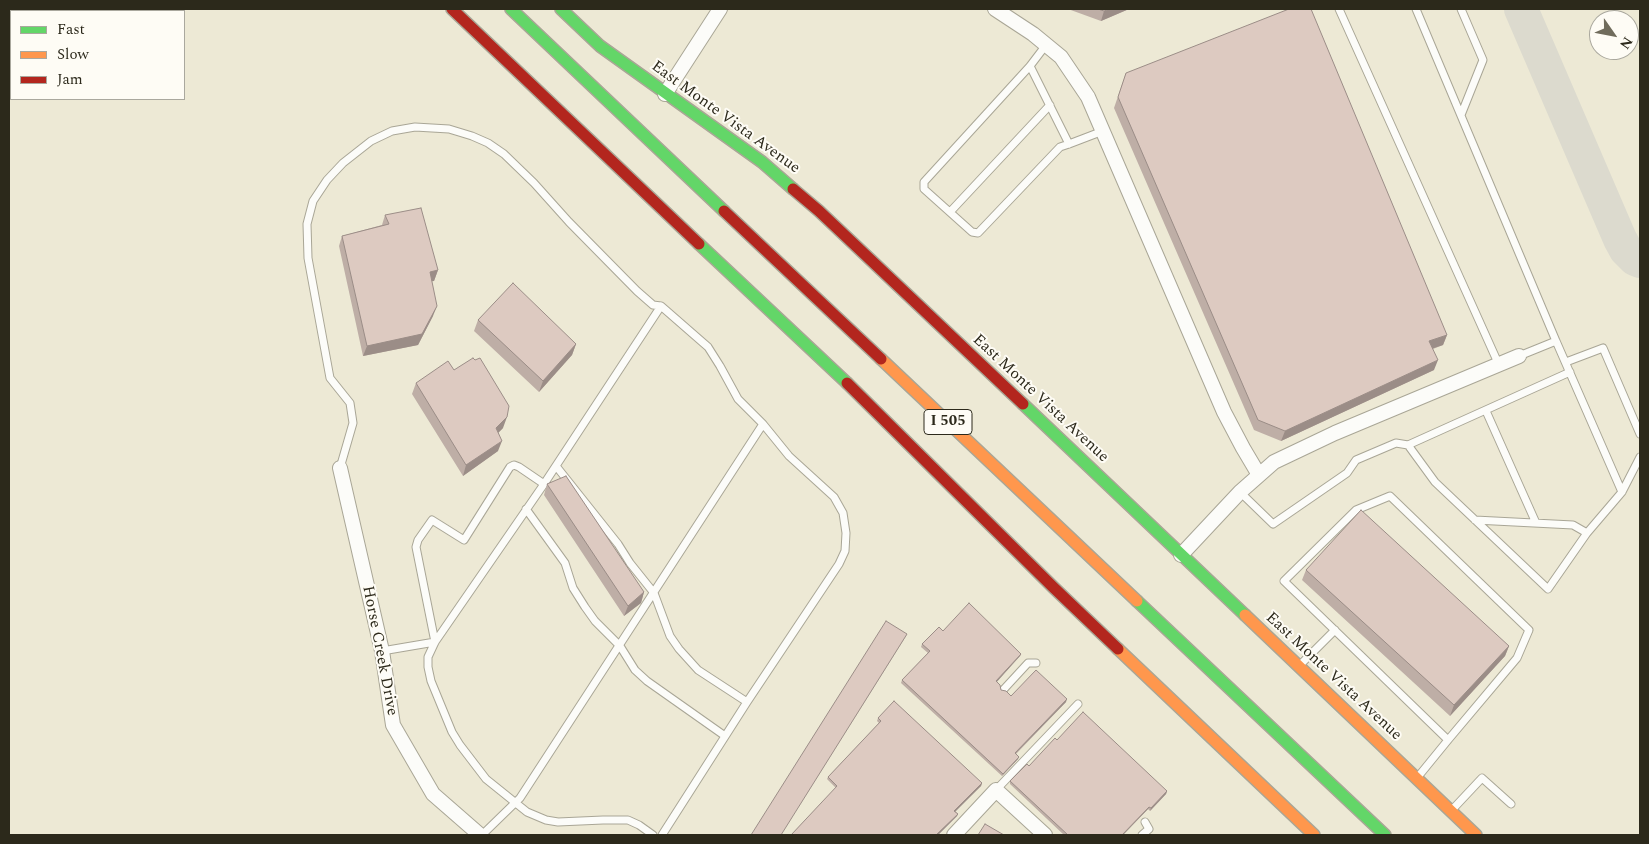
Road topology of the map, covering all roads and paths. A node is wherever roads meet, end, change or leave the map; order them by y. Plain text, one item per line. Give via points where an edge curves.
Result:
1 (452, 9) edge
2 (511, 9) edge
3 (561, 9) edge
4 (720, 9) edge
5 (995, 9) edge
6 (1339, 9) edge
7 (1416, 9) edge
8 (1461, 9) edge
9 (1046, 45) junction
10 (1030, 66) junction
11 (665, 94) junction
12 (1050, 105) junction
13 (1461, 115) junction
14 (1103, 131) junction
15 (1070, 144) junction
16 (950, 212) junction
17 (661, 306) junction
18 (1556, 341) junction
19 (1519, 356) joint
20 (1566, 362) junction
21 (1499, 365) junction
22 (1570, 372) junction
23 (1486, 411) junction
24 (763, 424) junction
25 (1640, 434) edge
26 (1408, 445) junction
27 (1640, 457) edge
28 (556, 466) junction
29 (340, 468) joint
30 (1259, 474) junction
31 (544, 484) junction
32 (1240, 492) junction
33 (1622, 492) junction
34 (526, 509) junction
35 (1475, 520) junction
36 (1536, 523) junction
37 (1587, 533) junction
38 (1182, 556) junction
39 (654, 594) junction
40 (1335, 630) junction
41 (435, 642) junction
42 (620, 646) junction
43 (382, 651) junction
44 (1036, 663) dead end
45 (1298, 667) junction
46 (1004, 689) edge
47 (747, 702) junction
48 (1078, 704) dead end
49 (725, 736) junction
50 (1448, 740) junction
51 (1416, 778) junction
52 (996, 790) junction
53 (516, 802) junction
54 (1511, 804) dead end
55 (1451, 811) junction
56 (1145, 822) dead end
57 (481, 835) edge
58 (654, 835) edge
59 (662, 835) edge
60 (954, 835) edge
61 (1044, 835) edge
62 (1142, 835) edge
63 (1314, 835) edge
64 (1385, 835) edge
65 (1476, 835) edge

1 - 63 main road, I 505 via 884,418 1053,587
2 - 64 main road, I 505
3 - 11 main road, East Monte Vista Avenue via 600,46
4 - 11 street
5 - 9 street
6 - 21 lane
7 - 13 lane
8 - 13 lane via 1483,60
9 - 10 lane
9 - 14 street via 1061,57 1088,97
10 - 12 lane
10 - 16 lane via 924,182 924,188
11 - 38 main road, East Monte Vista Avenue via 762,162 818,211
12 - 15 lane
12 - 16 lane
13 - 18 lane
14 - 15 lane
14 - 30 street via 1224,412
15 - 16 lane via 1060,147 978,234
17 - 24 lane via 708,347 738,399
17 - 28 lane
17 - 29 lane via 652,305 637,292 534,183 488,143 449,129 416,127 392,131 371,141 327,180 313,201 307,224 308,258 330,378 350,403 353,423
18 - 19 lane
18 - 20 lane
19 - 21 street
20 - 22 lane
20 - 25 lane via 1602,348
21 - 30 street via 1335,433 1274,462
22 - 23 lane
22 - 33 lane
23 - 26 lane
23 - 36 lane
24 - 39 lane
24 - 47 lane via 789,456 834,497 842,513 845,551
26 - 32 lane via 1396,443 1356,460 1347,473 1273,524
26 - 35 lane via 1435,482
27 - 33 lane
28 - 31 lane
28 - 39 lane
29 - 43 street, Horse Creek Drive
30 - 32 street
31 - 34 lane
31 - 41 lane via 514,465 464,540 432,520 418,540 416,546
32 - 38 street
33 - 37 lane
34 - 41 lane
34 - 42 lane via 565,563 573,588 585,608
35 - 36 lane
35 - 37 lane via 1548,589
36 - 37 lane via 1573,525
38 - 45 main road, East Monte Vista Avenue
39 - 42 lane
39 - 47 lane via 678,649 698,670
40 - 45 lane
40 - 50 lane
40 - 50 lane via 1284,580 1356,510 1390,496 1529,630 1516,658
41 - 43 lane
41 - 53 lane via 428,657 428,667 452,732 486,778
42 - 49 lane via 635,670 647,681
42 - 53 lane
43 - 57 street, Horse Creek Drive via 393,726 433,794
44 - 46 lane via 1028,664
45 - 51 main road, East Monte Vista Avenue
47 - 49 lane
48 - 52 lane
49 - 59 lane
50 - 51 lane
51 - 55 main road, East Monte Vista Avenue
52 - 60 street
52 - 61 street
53 - 57 lane
53 - 58 lane via 527,812 546,820 628,820
54 - 55 lane via 1482,778
55 - 65 main road, East Monte Vista Avenue
56 - 62 lane via 1149,828

